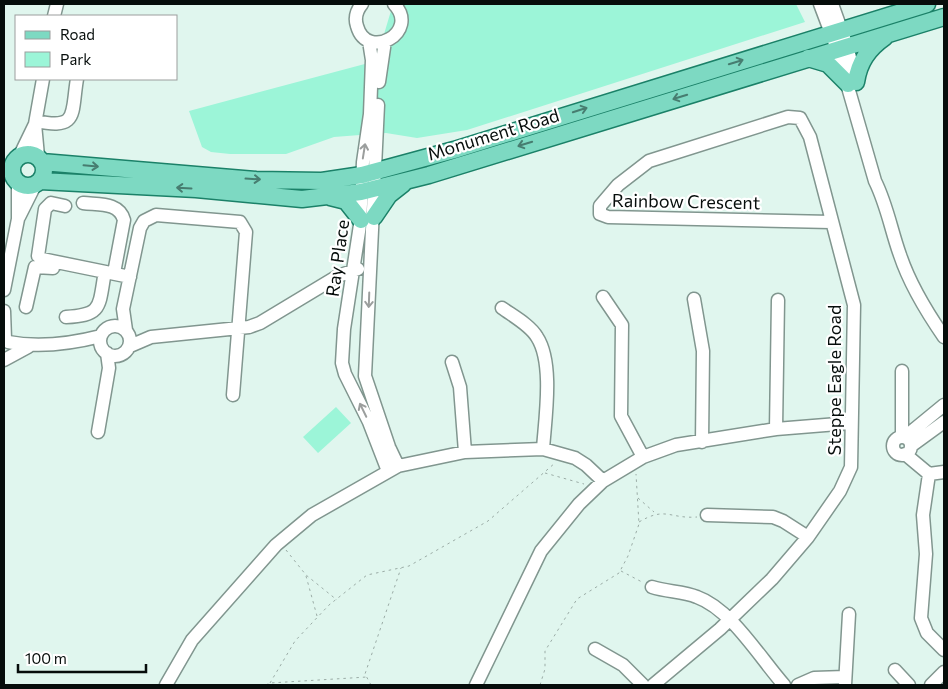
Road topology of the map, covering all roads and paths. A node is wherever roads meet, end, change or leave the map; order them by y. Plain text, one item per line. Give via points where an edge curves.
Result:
1 (362, 4) edge
2 (394, 4) edge
3 (820, 4) edge
4 (832, 4) edge
5 (927, 4) edge
6 (944, 17) edge
7 (837, 31) junction
8 (896, 31) junction
9 (369, 41) junction
10 (385, 41) junction
11 (842, 48) junction
12 (808, 58) junction
13 (43, 80) edge
14 (77, 80) edge
15 (852, 83) junction
16 (804, 122) joint
17 (36, 123) junction
18 (40, 159) junction
19 (13, 160) edge
20 (369, 174) junction
21 (12, 180) edge
22 (409, 180) junction
23 (38, 183) junction
24 (368, 191) junction
25 (327, 197) junction
26 (83, 203) dead end
27 (65, 206) dead end
28 (367, 218) junction
29 (18, 219) junction
30 (831, 222) junction
31 (370, 269) junction
32 (352, 270) junction
33 (109, 275) junction
34 (129, 279) junction
35 (4, 290) edge
36 (603, 297) dead end
37 (694, 299) dead end
38 (778, 300) dead end
39 (26, 307) dead end
40 (502, 308) dead end
41 (4, 310) edge
42 (66, 317) dead end
43 (238, 328) junction
44 (123, 329) junction
45 (151, 337) junction
46 (944, 337) edge
47 (6, 340) edge
48 (103, 346) junction
49 (130, 346) junction
50 (28, 347) junction
51 (120, 356) junction
52 (5, 359) edge
53 (452, 362) dead end
54 (109, 368) junction
55 (902, 371) dead end
56 (365, 376) junction
57 (347, 378) junction
58 (233, 395) dead end
59 (944, 405) edge
60 (944, 422) edge
61 (850, 423) junction
62 (776, 429) junction
63 (98, 432) dead end
64 (378, 432) junction
65 (702, 442) junction
66 (906, 443) junction
67 (543, 449) junction
68 (465, 452) junction
69 (565, 454) junction
70 (639, 459) junction
71 (393, 468) junction
72 (544, 472) junction
73 (944, 472) edge
74 (929, 474) junction
75 (600, 484) junction
76 (638, 498) junction
77 (654, 513) junction
78 (707, 515) joint
79 (639, 522) junction
80 (808, 537) junction
81 (279, 542) junction
82 (401, 568) junction
83 (621, 571) junction
84 (306, 575) junction
85 (652, 587) joint
86 (336, 600) junction
87 (849, 614) dead end
88 (318, 617) junction
89 (730, 620) junction
90 (595, 649) dead end
91 (944, 650) edge
92 (895, 670) dead end
93 (944, 672) edge
94 (367, 677) junction
95 (845, 681) edge
96 (270, 683) junction
97 (166, 685) edge
98 (266, 685) edge
99 (371, 685) edge
100 (476, 685) edge
101 (540, 685) edge
102 (643, 685) edge
103 (653, 685) edge
104 (784, 685) edge
105 (798, 685) edge
106 (909, 685) edge
107 (931, 685) edge

1 - 9 street via 356,14 356,22 358,30
2 - 10 street via 400,14 400,28
3 - 7 street
4 - 7 street
5 - 7 main road, Monument Road
6 - 8 main road, Monument Road
7 - 11 street
20 -> 7 main road, Monument Road
8 - 11 main road, Monument Road
8 - 15 main road via 864,56
9 - 10 street
20 -> 9 street, Ray Place via 372,89
10 - 20 street, Ray Place
11 - 12 main road, Monument Road
11 - 15 street
12 - 15 main road via 828,64
12 -> 22 main road, Monument Road
13 - 17 street
14 - 17 street via 71,116 67,122 55,125
15 - 46 street via 875,181 909,278
16 - 30 street, Steppe Eagle Road
16 - 30 street, Rainbow Crescent via 800,118 788,117 649,161 610,193 599,211 608,217
17 - 18 street
17 - 19 street
18 - 19 main road via 30,153
18 -> 20 main road, Monument Road via 256,180 322,181
18 - 23 main road via 45,170
19 - 21 main road
20 - 24 street, Ray Place
21 - 23 main road via 24,185
21 - 29 street
22 - 24 main road, Monument Road
22 - 28 main road
25 -> 23 main road, Monument Road
23 - 29 street
24 - 25 main road, Monument Road
24 - 28 street, Ray Place
25 - 28 main road via 346,201
26 - 33 street via 115,207 122,214 124,220
27 - 33 street via 51,204 45,209 38,256
28 - 31 street, Ray Place
28 - 32 street, Ray Place
29 - 35 street
30 - 61 street, Steppe Eagle Road via 854,305
31 - 32 street
31 -> 56 street, Ray Place
32 - 43 street via 260,323
32 - 57 street, Ray Place via 342,363
33 - 34 street
33 - 39 street via 39,266 33,272
33 - 42 street via 92,313
34 - 43 street via 140,228 148,217 240,222 246,232
34 - 44 street
36 - 70 street via 622,325 622,416
37 - 65 street via 703,351
38 - 62 street
40 - 67 street via 532,331 542,350 546,381
41 - 47 street
43 - 45 street
43 - 58 street
44 - 45 street
44 - 48 street via 105,329
44 - 49 street
45 - 49 street
47 - 50 street
47 - 52 street via 10,350
48 - 50 street via 81,342
48 - 51 street
48 - 54 street
49 - 51 street
50 - 52 street
51 - 54 street
53 - 68 street via 461,393
54 - 63 street
55 - 66 street
56 - 57 street
56 - 64 street, Ray Place
64 -> 57 street, Ray Place
59 - 66 street
60 - 66 street
61 - 62 street
61 - 80 street, Steppe Eagle Road via 850,473
62 - 65 street
64 - 71 street, Ray Place
65 - 70 street via 665,448
66 - 74 street
67 - 68 street
67 - 69 street
68 - 71 street
69 - 72 path
69 - 75 street via 586,465
70 - 75 street
70 - 76 path
71 - 81 street via 312,515
72 - 75 path
72 - 82 path via 488,521
73 - 74 street
74 - 91 street via 923,514 926,554 921,618 927,633
75 - 100 street via 579,504 541,551
76 - 77 path
76 - 79 path
77 - 78 path via 686,518
77 - 79 path
78 - 80 street via 773,518
79 - 83 path
80 - 89 street, Steppe Eagle Road via 772,579
81 - 84 path
81 - 97 street via 192,640
82 - 86 path via 367,576
82 - 94 path via 365,674
83 - 85 path
83 - 101 path via 576,599 546,651
84 - 86 path
84 - 88 path
85 - 89 street via 698,597
86 - 88 path
87 - 95 street
88 - 96 path via 295,641
89 - 103 street, Steppe Eagle Road
89 - 104 street
90 - 102 street via 623,664
92 - 106 street
93 - 107 street
94 - 96 path
94 - 99 path
95 - 105 street via 821,677
96 - 98 path

